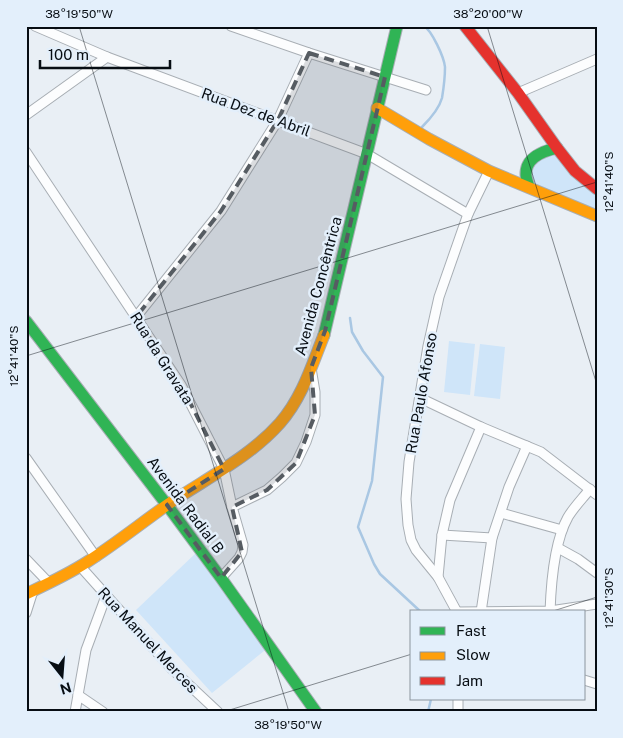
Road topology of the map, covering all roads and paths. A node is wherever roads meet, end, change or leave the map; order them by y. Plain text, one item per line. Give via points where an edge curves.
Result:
1 (35, 26) edge
2 (231, 26) edge
3 (397, 26) edge
4 (465, 26) edge
5 (310, 53) junction
6 (107, 58) junction
7 (597, 59) edge
8 (385, 77) junction
9 (426, 90) dead end
10 (518, 93) junction
11 (377, 108) junction
12 (26, 115) edge
13 (278, 120) junction
14 (557, 148) junction
15 (26, 152) edge
16 (367, 154) junction
17 (489, 171) junction
18 (526, 174) junction
19 (515, 181) junction
20 (529, 187) junction
21 (597, 189) edge
22 (468, 214) junction
23 (597, 216) edge
24 (136, 317) junction
25 (26, 320) edge
26 (311, 368) junction
27 (420, 398) junction
28 (481, 427) junction
29 (527, 446) junction
30 (26, 458) edge
31 (224, 468) junction
32 (593, 492) edge
33 (167, 505) junction
34 (232, 507) junction
35 (501, 513) junction
36 (562, 530) junction
37 (442, 535) junction
38 (492, 538) junction
39 (558, 548) junction
40 (96, 557) junction
41 (26, 559) edge
42 (80, 566) junction
43 (597, 573) edge
44 (438, 577) junction
45 (221, 578) junction
46 (49, 583) junction
47 (30, 592) edge
48 (106, 596) junction
49 (597, 604) edge
50 (456, 610) edge
51 (481, 610) edge
52 (550, 610) edge
53 (562, 610) edge
54 (26, 614) edge
55 (78, 695) junction
56 (75, 712) edge
57 (103, 712) edge
58 (218, 712) edge
59 (316, 712) edge

1 - 6 street, Rua Dez de Abril
2 - 5 street
3 - 8 street, Avenida Concêntrica
4 - 10 street
5 - 8 street
5 - 13 street
6 - 12 street
6 - 13 street, Rua Dez de Abril
7 - 10 street
8 - 9 street
8 - 11 street, Avenida Concêntrica
10 - 14 street
11 - 16 street, Avenida Concêntrica
11 - 17 street
13 - 16 street, Rua Dez de Abril
13 - 24 street via 221,211
14 - 18 street via 534,156
14 - 21 street via 575,171
15 - 24 street, Rua da Gravata
16 - 22 street, Rua Dez de Abril
16 - 26 street, Avenida Concêntrica via 325,331
17 - 19 street
17 - 22 street, Rua Paulo Afonso
18 - 19 street
18 - 20 street
19 - 20 street
20 - 23 street
22 - 27 street, Rua Paulo Afonso via 439,297
24 - 31 street, Rua da Gravata via 180,385
25 - 33 street, Avenida Radial B
26 - 31 street, Avenida Concêntrica via 299,395 280,422
26 - 34 street via 315,415 296,464 266,490
27 - 28 street
27 - 44 street, Rua Paulo Afonso via 409,462 408,525 416,550
28 - 29 street
28 - 37 street via 450,500
29 - 32 street via 541,452
29 - 35 street
30 - 40 street
31 - 33 street, Avenida Concêntrica
31 - 34 street, Rua da Gravata
32 - 36 street via 568,516
33 - 40 street, Avenida Concêntrica
33 - 45 street, Avenida Radial B
34 - 45 street, Rua da Gravata via 242,552
35 - 36 street
35 - 38 street
36 - 39 street
37 - 38 street
37 - 44 street
38 - 51 street
39 - 43 street
39 - 52 street
40 - 42 street, Avenida Concêntrica
41 - 46 street
42 - 46 street, Avenida Concêntrica
42 - 48 street, Rua Manuel Merces
44 - 50 street, Rua Paulo Afonso
45 - 59 street, Avenida Radial B
46 - 47 street, Avenida Concêntrica
47 - 54 street
48 - 55 street via 86,650
48 - 58 street, Rua Manuel Merces via 172,669
49 - 53 street
55 - 56 street
55 - 57 street

